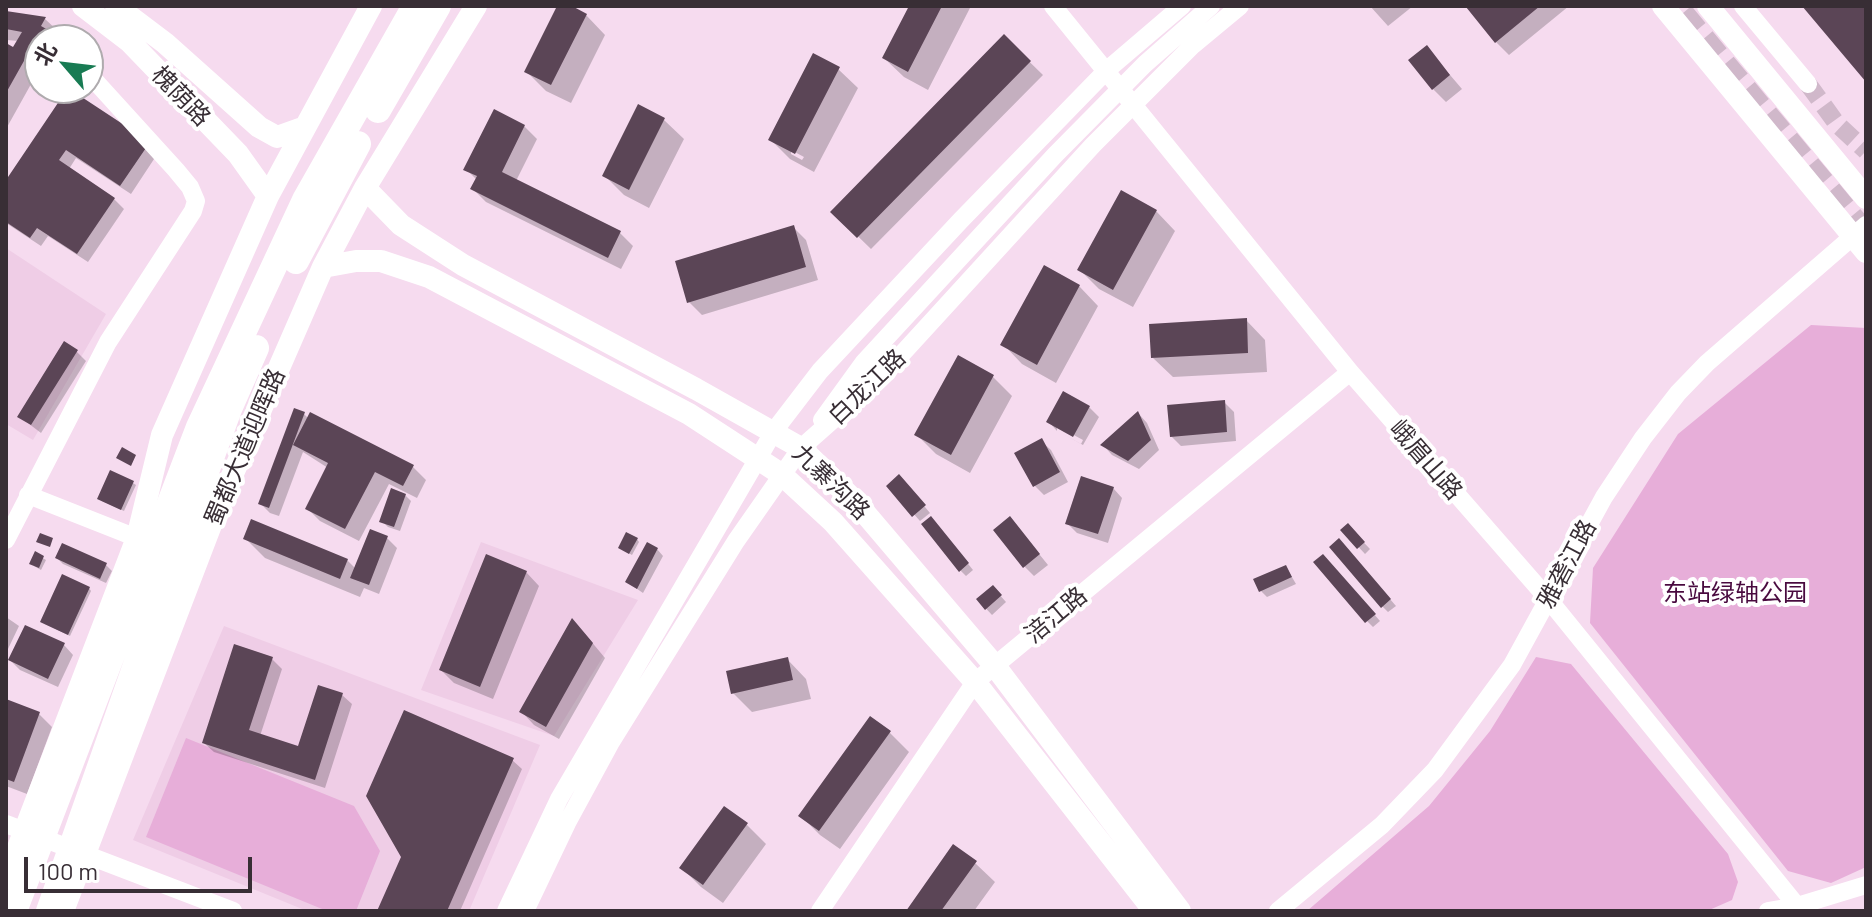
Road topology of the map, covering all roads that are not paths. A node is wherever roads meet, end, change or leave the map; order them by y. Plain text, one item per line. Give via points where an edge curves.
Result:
1 (83, 6) edge
2 (116, 6) edge
3 (415, 6) edge
4 (438, 6) edge
5 (476, 6) edge
6 (1053, 6) edge
7 (1182, 6) edge
8 (1211, 6) edge
9 (1240, 6) edge
10 (1663, 6) edge
11 (1708, 6) edge
12 (1743, 6) edge
13 (371, 7) edge
14 (1107, 70) junction
15 (1808, 84) tunnel mouth
16 (104, 91) edge
17 (1134, 104) junction
18 (305, 127) junction
19 (365, 188) junction
20 (268, 196) junction
21 (1866, 198) edge
22 (1862, 237) edge
23 (323, 267) junction
24 (1350, 372) junction
25 (774, 431) junction
26 (801, 448) junction
27 (757, 458) junction
28 (781, 474) junction
29 (28, 495) junction
30 (137, 538) junction
31 (6, 540) edge
32 (1549, 600) junction
33 (995, 666) junction
34 (975, 682) junction
35 (6, 824) edge
36 (6, 879) edge
37 (1866, 885) edge
38 (1799, 909) edge
39 (14, 911) edge
40 (49, 911) edge
41 (63, 911) edge
42 (233, 911) edge
43 (506, 911) edge
44 (525, 911) edge
45 (820, 911) edge
46 (1154, 911) edge
47 (1180, 911) edge
48 (1278, 911) edge
49 (1768, 911) edge

1 - 20 main road, 槐荫路 via 130,42 238,154
2 - 18 main road, 槐荫路 via 259,127 277,137
3 - 39 highway, 蜀都大道迎晖路 via 305,200 199,427
4 - 40 highway, 蜀都大道迎晖路 via 325,202 235,395
5 - 19 main road, 蜀都大道迎晖路
6 - 14 street, 峨眉山路
7 - 14 street, 白龙江路
8 - 26 street via 1055,155 864,362
9 - 17 street, 白龙江路
10 - 22 main road
11 - 21 main road
12 - 15 street
13 - 18 main road
14 - 17 street, 峨眉山路
14 - 25 street, 白龙江路 via 820,371
16 - 29 street via 176,170 196,201 108,342
17 - 24 street, 峨眉山路
17 - 26 street, 白龙江路 via 879,379
18 - 20 main road
19 - 23 main road, 蜀都大道迎晖路
19 - 25 main road, 九寨沟路 via 401,225 463,265
20 - 30 main road via 162,435
22 - 32 street, 雅砻江路 via 1707,363 1678,393 1604,497
23 - 27 main road, 九寨沟路 via 381,261 429,277 689,414
23 - 41 main road, 蜀都大道迎晖路 via 214,517
24 - 32 street, 峨眉山路
24 - 33 street, 涪江路
25 - 26 main road, 九寨沟路
25 - 27 street, 白龙江路
26 - 28 street, 白龙江路
26 - 33 main road, 九寨沟路 via 853,499
27 - 28 main road, 九寨沟路
27 - 43 street, 白龙江路 via 559,799
28 - 34 main road, 九寨沟路 via 833,522
28 - 44 street, 白龙江路 via 611,742
29 - 30 street
29 - 31 street
30 - 36 main road
32 - 38 street, 峨眉山路
32 - 48 street, 雅砻江路 via 1512,665 1435,770 1382,825
33 - 34 street, 涪江路
33 - 47 main road, 九寨沟路
34 - 45 street, 涪江路
34 - 46 main road, 九寨沟路
35 - 42 street
37 - 38 street
38 - 49 street

